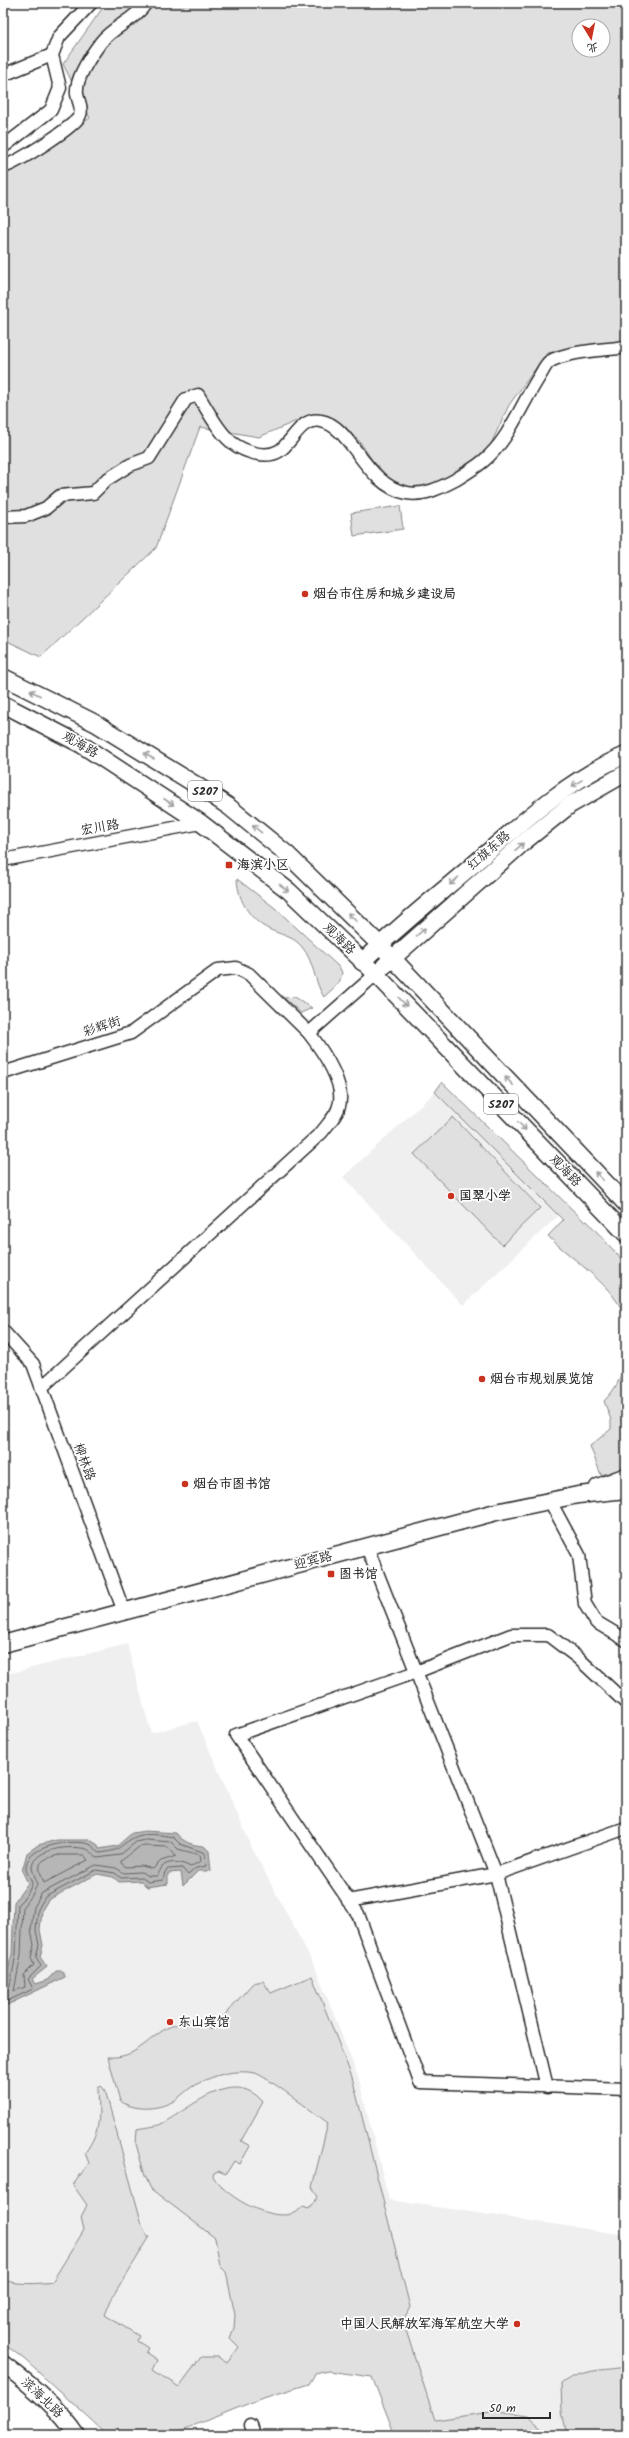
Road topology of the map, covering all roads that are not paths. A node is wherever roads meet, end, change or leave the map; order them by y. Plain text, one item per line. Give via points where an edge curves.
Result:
1 (91, 3) edge
2 (146, 3) edge
3 (52, 55) junction
4 (3, 75) edge
5 (3, 147) edge
6 (3, 167) edge
7 (626, 348) edge
8 (3, 517) edge
9 (3, 677) edge
10 (3, 704) edge
11 (626, 755) edge
12 (626, 773) edge
13 (201, 823) junction
14 (3, 860) edge
15 (380, 944) junction
16 (392, 958) junction
17 (362, 962) junction
18 (376, 974) junction
19 (310, 1033) junction
20 (3, 1073) edge
21 (626, 1204) edge
22 (626, 1234) edge
23 (3, 1331) edge
24 (42, 1387) junction
25 (626, 1476) edge
26 (626, 1490) edge
27 (578, 1495) junction
28 (550, 1501) junction
29 (367, 1547) junction
30 (124, 1612) junction
31 (626, 1640) edge
32 (3, 1644) edge
33 (416, 1672) junction
34 (626, 1702) edge
35 (626, 1828) edge
36 (496, 1874) junction
37 (348, 1901) junction
38 (547, 2087) junction
39 (626, 2089) edge
40 (3, 2364) edge
41 (77, 2435) edge

1 - 3 street via 59,38
2 - 6 street via 139,14 101,42 81,76 77,94 82,108 80,116 70,126
3 - 4 street
3 - 5 street via 60,88 51,110
7 - 8 street via 563,356 548,362 506,434 485,461 444,486 423,494 406,493 390,487 372,473 344,436 333,426 321,421 307,422 279,451 261,456 227,438 198,395 186,399 149,458 130,465 112,476 92,493 60,496 46,508 26,516
15 -> 9 main road, 观海路 / S207 via 287,854 228,806 95,723
10 -> 13 main road, 观海路 / S207 via 82,745
11 -> 15 main road, 红旗东路 via 610,762 556,797 515,828
16 -> 12 main road, 红旗东路 via 525,841 570,805
13 - 14 street, 宏川路
13 -> 17 main road, 观海路 / S207 via 289,891
15 - 16 main road, S207
15 - 17 main road, 红旗东路
16 - 18 main road, 红旗东路
21 -> 16 main road, 观海路 / S207
17 - 18 main road, 观海路 / S207
18 - 19 street
18 -> 22 main road, 观海路 / S207
19 - 20 street, 彩辉街 via 249,974 236,968 218,970 132,1033
19 - 24 street via 324,1052 340,1086 339,1108 322,1132
23 - 24 street, 柳林路 via 33,1364
24 - 30 street, 柳林路
25 - 27 main road
26 - 27 main road, 迎宾路
27 - 28 main road, 迎宾路
28 - 29 main road, 迎宾路 via 496,1512
28 - 31 street via 579,1555 585,1604 596,1622
29 - 30 main road, 迎宾路
29 - 33 street
30 - 32 main road, 迎宾路
33 - 34 street via 511,1635 548,1635 577,1657
33 - 36 street
33 - 37 street via 236,1735
35 - 36 street
36 - 37 street
36 - 38 street
37 - 38 street via 358,1914 420,2082
38 - 39 street
40 - 41 main road, 滨海北路 via 31,2385

